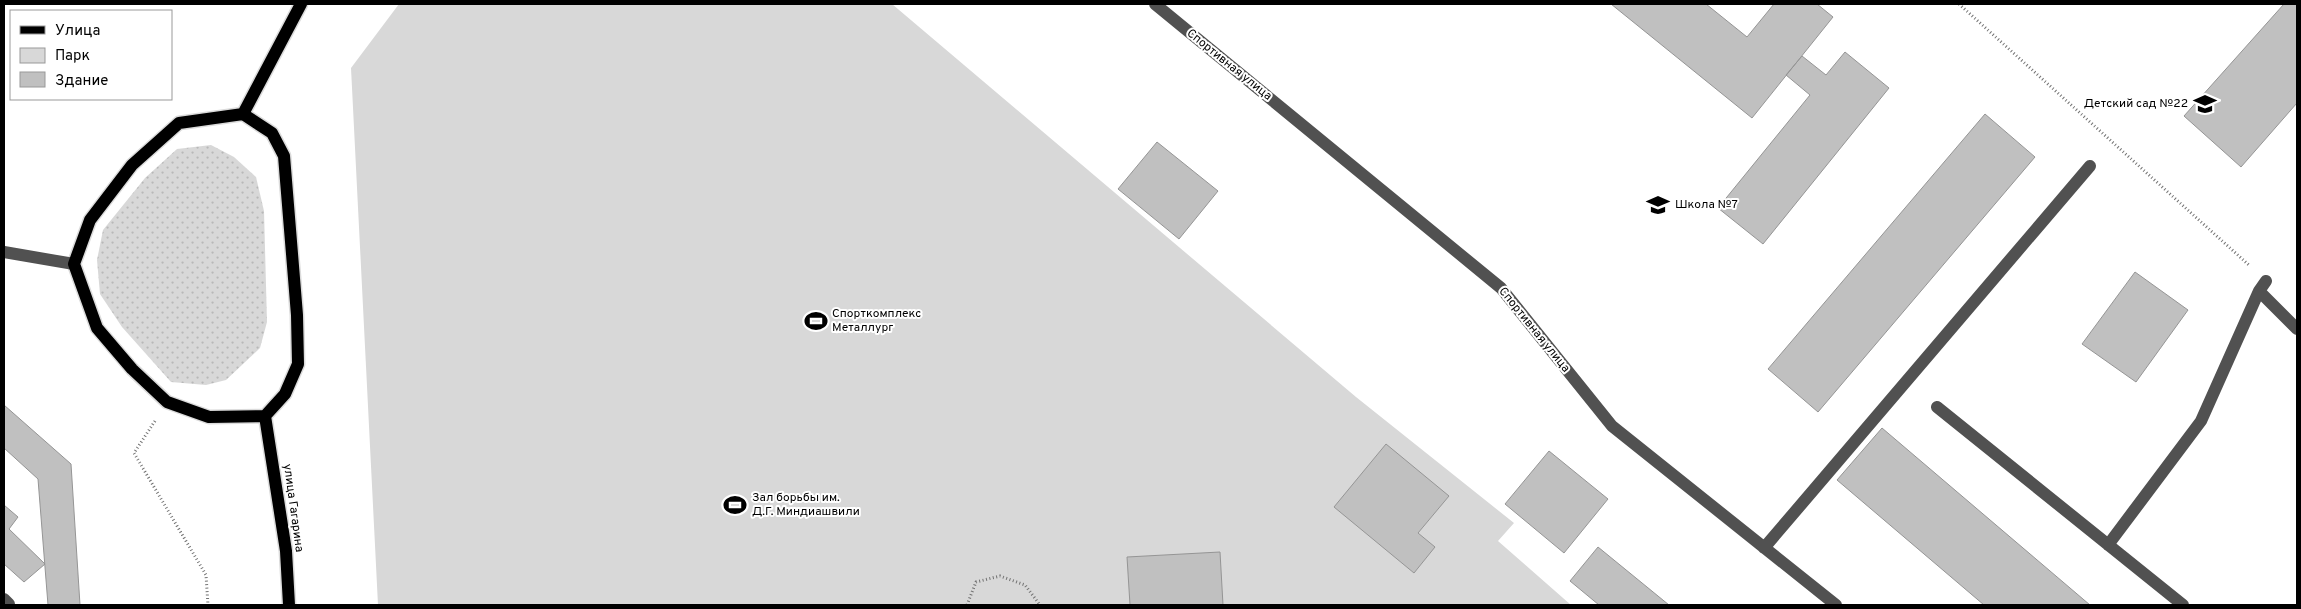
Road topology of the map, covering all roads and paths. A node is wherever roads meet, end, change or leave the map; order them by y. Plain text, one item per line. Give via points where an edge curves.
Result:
1 (300, 4) edge
2 (1155, 4) edge
3 (1958, 4) edge
4 (243, 114) junction
5 (2090, 166) dead end
6 (4, 252) edge
7 (74, 264) junction
8 (2262, 286) junction
9 (2297, 329) edge
10 (167, 402) junction
11 (1937, 407) dead end
12 (265, 416) junction
13 (2108, 545) junction
14 (1764, 548) junction
15 (208, 605) edge
16 (289, 605) edge
17 (967, 605) edge
18 (1040, 605) edge
19 (1836, 605) edge
20 (2183, 605) edge

1 - 4 main road
2 - 14 street, Спортивная улица via 1501,288 1612,426
3 - 8 path
4 - 7 main road via 179,123 132,165 90,220
4 - 12 main road via 272,133 284,156 297,315 298,364 285,394
5 - 14 street
6 - 7 street
7 - 10 main road via 97,328 132,369
8 - 9 street
8 - 13 street via 2201,421
10 - 12 main road via 208,417
10 - 15 path via 134,453 206,575
11 - 13 street
12 - 16 main road, улица Гагарина via 286,551
13 - 20 street
14 - 19 street, Спортивная улица
17 - 18 path via 976,582 1000,576 1025,585

